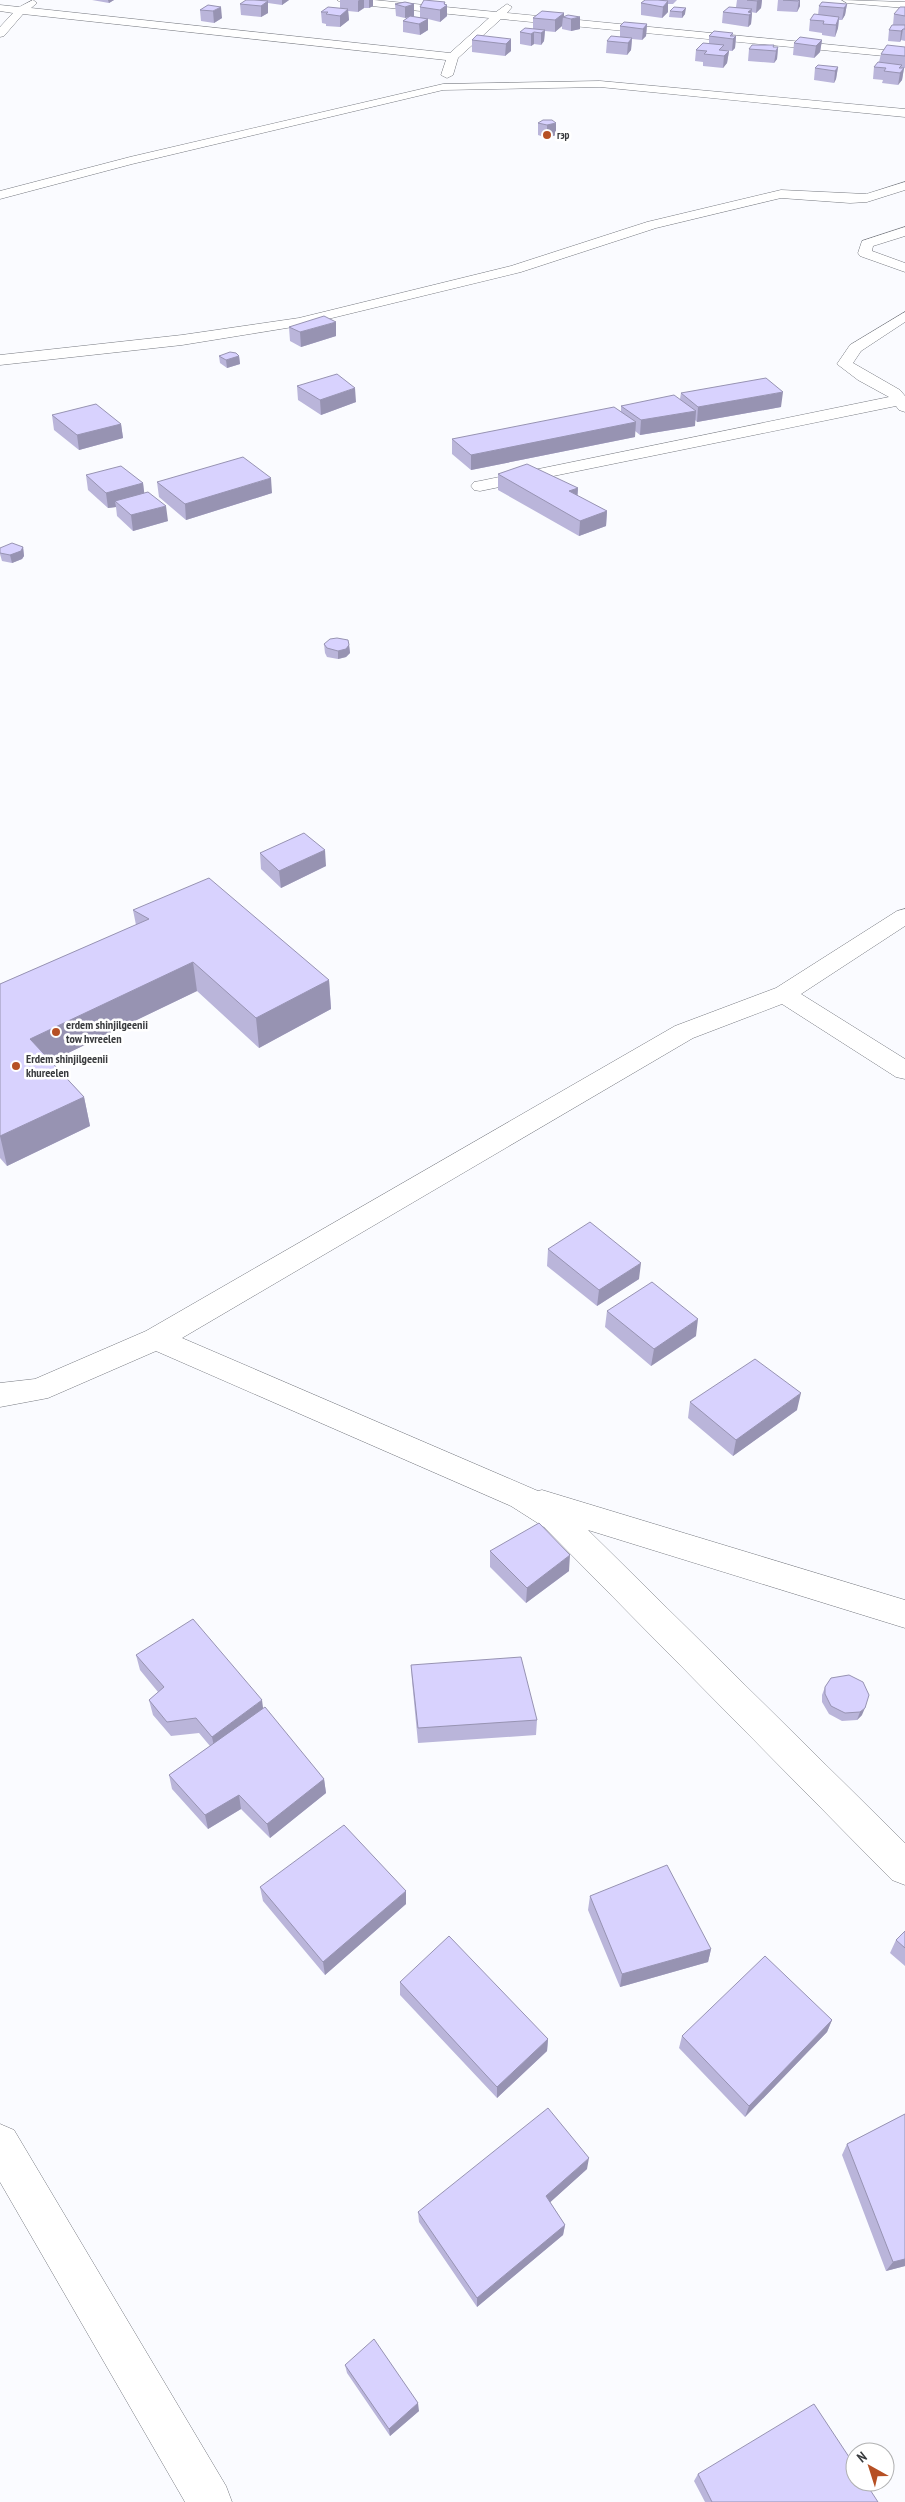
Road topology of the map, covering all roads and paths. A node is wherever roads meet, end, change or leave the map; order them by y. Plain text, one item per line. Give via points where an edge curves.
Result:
1 (38, 0) edge
2 (342, 0) edge
3 (516, 0) edge
4 (846, 0) edge
5 (863, 1) edge
6 (905, 5) edge
7 (0, 8) edge
8 (21, 10) junction
9 (498, 16) junction
10 (0, 34) edge
11 (905, 55) edge
12 (453, 57) junction
13 (443, 87) junction
14 (905, 113) edge
15 (905, 186) edge
16 (0, 195) edge
17 (905, 230) edge
18 (905, 268) edge
19 (905, 316) edge
20 (0, 360) edge
21 (902, 404) edge
22 (480, 486) dead end
23 (905, 916) edge
24 (784, 994) junction
25 (905, 1071) edge
26 (156, 1339) junction
27 (0, 1395) edge
28 (522, 1497) junction
29 (905, 1614) edge
30 (905, 1868) edge
31 (0, 2144) edge
32 (210, 2502) edge

1 - 8 street
2 - 9 street
3 - 9 street
4 - 5 street
5 - 6 street
7 - 8 street
8 - 10 street
8 - 12 street
9 - 11 street
9 - 12 street
12 - 13 street
13 - 14 street via 600,84
13 - 16 street
15 - 20 street via 868,198 781,194 652,225 516,269 299,322 182,340
17 - 18 street via 867,244 865,253
19 - 21 street via 855,348 845,364 894,392
21 - 22 street
23 - 24 street
24 - 25 street
24 - 26 street via 684,1032
26 - 27 street via 38,1390
26 - 28 street
28 - 29 street
28 - 30 street via 555,1518
31 - 32 street

